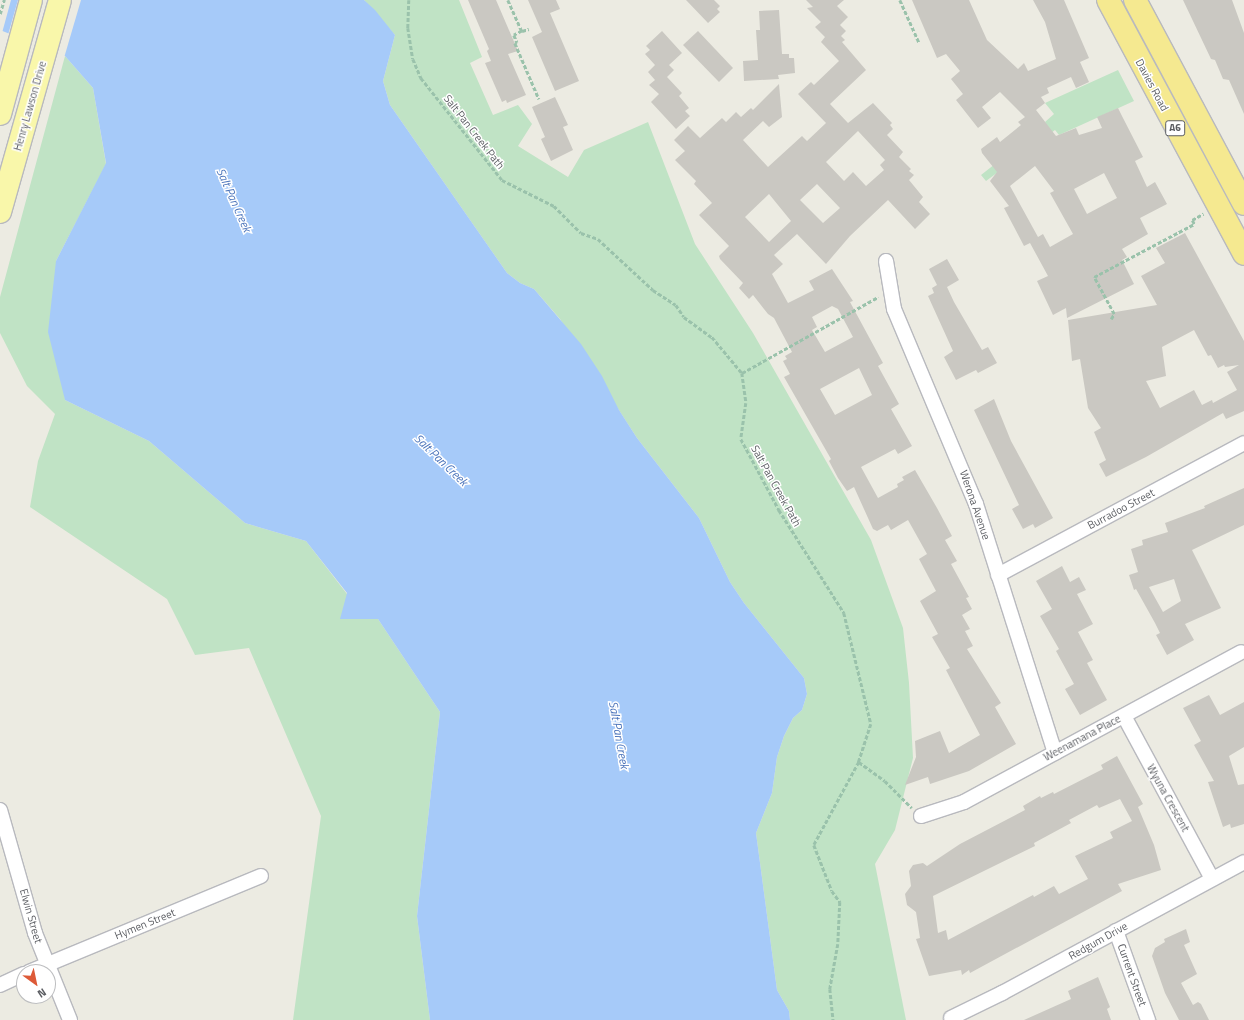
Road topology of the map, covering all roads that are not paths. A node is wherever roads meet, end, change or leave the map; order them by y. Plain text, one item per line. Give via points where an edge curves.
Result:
1 (31, 0) edge
2 (60, 0) edge
3 (1108, 0) edge
4 (1135, 0) edge
5 (0, 114) edge
6 (1244, 204) edge
7 (0, 212) edge
8 (1244, 254) edge
9 (886, 262) dead end
10 (1244, 443) edge
11 (998, 575) junction
12 (1241, 652) dead end
13 (1124, 716) junction
14 (1055, 753) junction
15 (0, 810) edge
16 (921, 816) road end
17 (1244, 862) edge
18 (262, 876) dead end
19 (1212, 879) junction
20 (1116, 931) junction
21 (46, 964) joint
22 (16, 978) edge
23 (0, 985) edge
24 (56, 987) edge
25 (951, 1018) dead end
26 (70, 1020) edge
27 (1148, 1020) edge

1 - 5 main road
2 - 7 main road, Henry Lawson Drive
3 - 8 highway, Davies Road / A6
4 - 6 highway, A6
9 - 11 street, Werona Avenue via 894,309 968,483
10 - 11 street, Burradoo Street
11 - 14 street, Werona Avenue
12 - 13 street, Weenamana Place
13 - 14 street, Weenamana Place
13 - 19 street, Wyuna Crescent
14 - 16 street, Weenamana Place via 951,808
15 - 21 street, Elwin Street
17 - 19 street, Redgum Drive
18 - 21 street, Hymen Street
19 - 20 street, Redgum Drive
20 - 25 street, Redgum Drive
20 - 27 street, Current Street
22 - 23 street
24 - 26 street, Elwin Street

